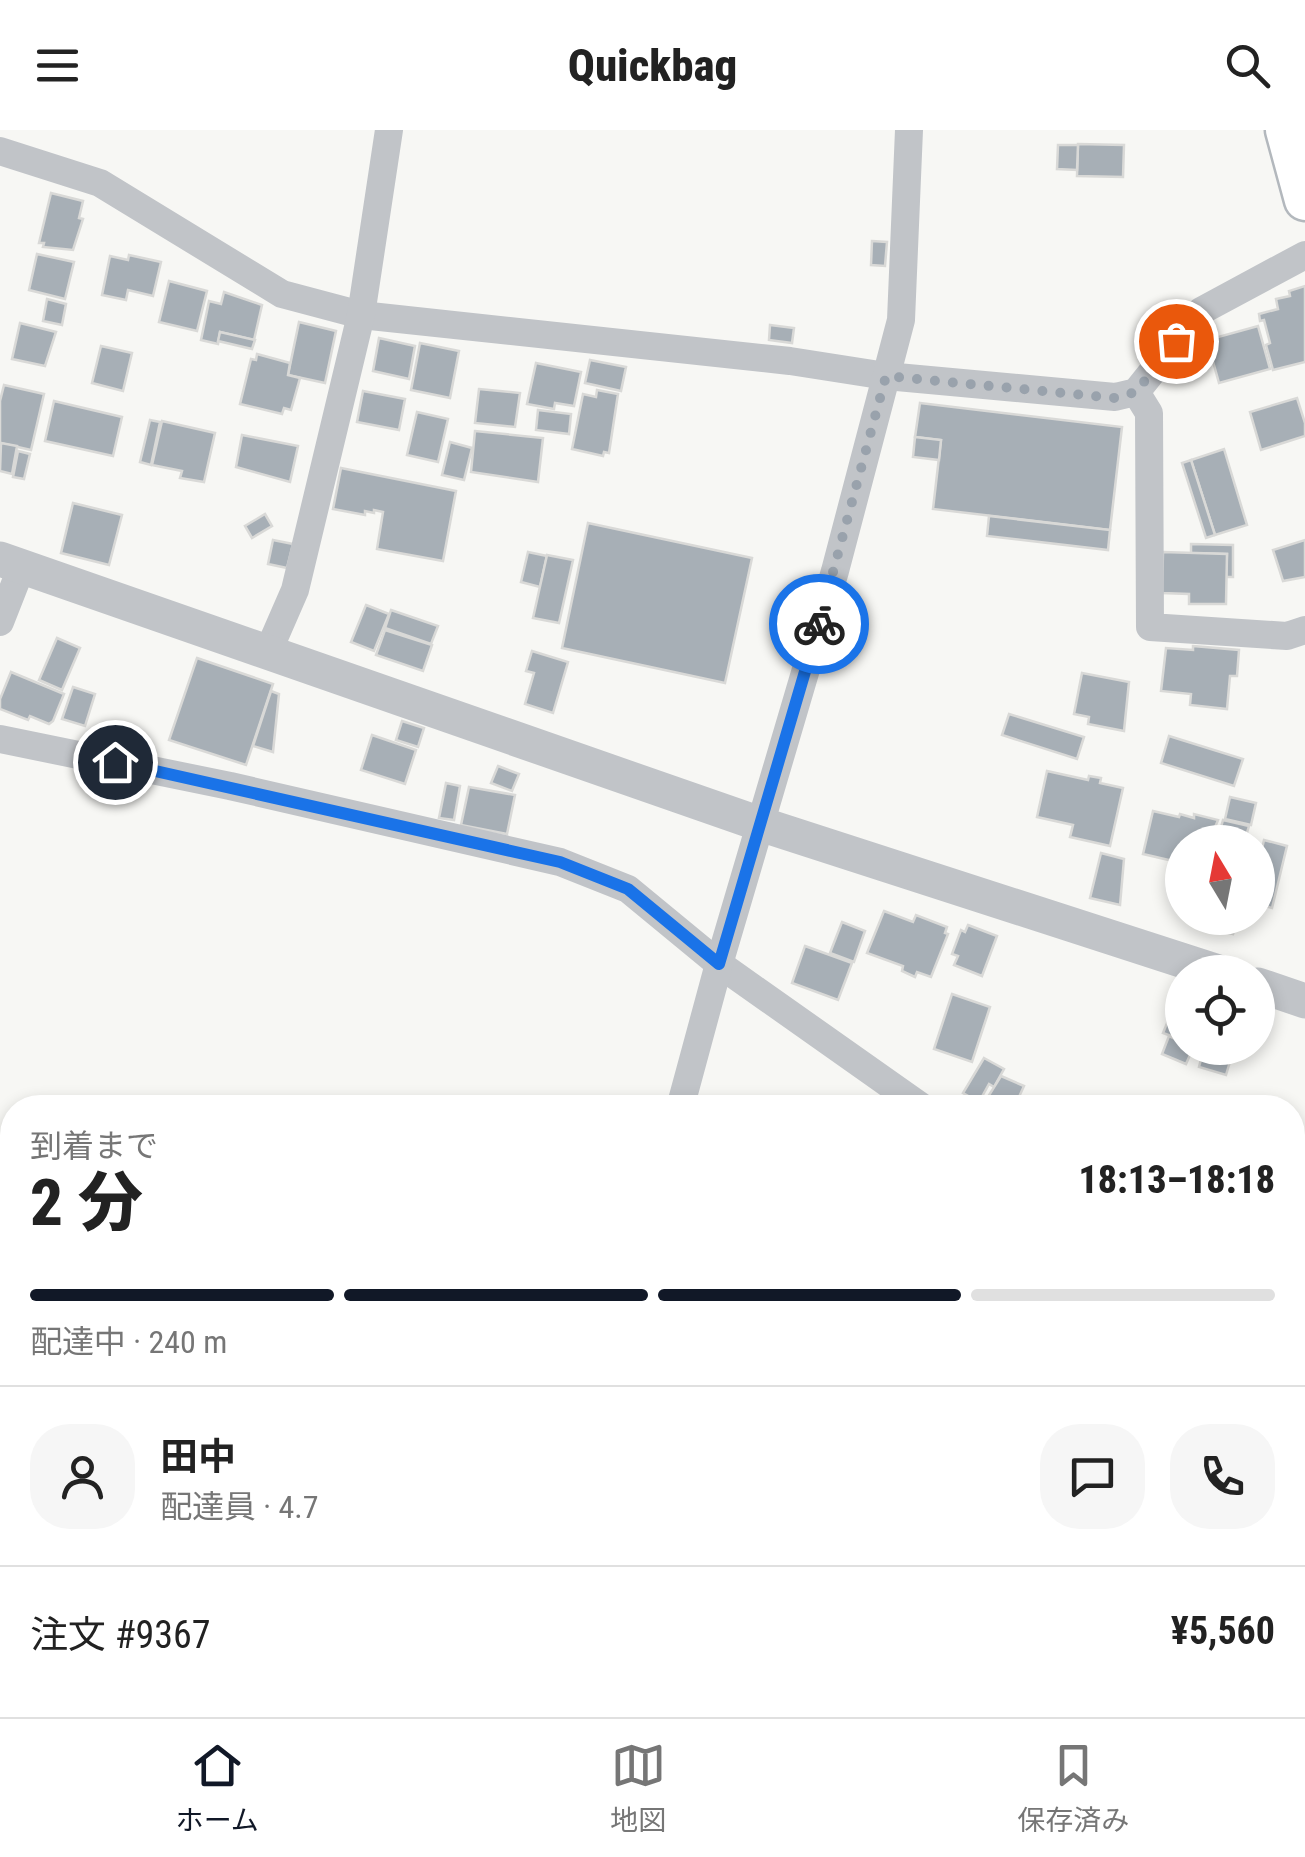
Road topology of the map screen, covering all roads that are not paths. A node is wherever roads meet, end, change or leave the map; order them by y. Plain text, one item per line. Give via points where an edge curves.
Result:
1 (389, 130) edge
2 (909, 130) edge
3 (1286, 130) edge
4 (0, 150) edge
5 (1305, 200) edge
6 (1305, 256) edge
7 (362, 315) junction
8 (886, 376) junction
9 (1136, 392) junction
10 (11, 562) edge
11 (0, 622) edge
12 (1305, 630) edge
13 (268, 652) junction
14 (0, 739) edge
15 (760, 824) junction
16 (1165, 955) edge
17 (719, 964) junction
18 (1275, 991) edge
19 (1305, 1001) edge
20 (684, 1095) edge
21 (905, 1095) edge

1 - 7 street
2 - 8 street via 901,320
3 - 5 main road
4 - 7 street via 100,183 282,294
6 - 9 street via 1201,311
7 - 8 street
7 - 13 street via 295,590
8 - 9 street via 1115,398
8 - 15 street
9 - 12 street via 1149,413 1150,627 1287,636
10 - 11 street
10 - 13 street
13 - 15 street
14 - 17 street via 560,862 628,889
15 - 16 street
15 - 17 street
17 - 20 street
17 - 21 street
18 - 19 street

